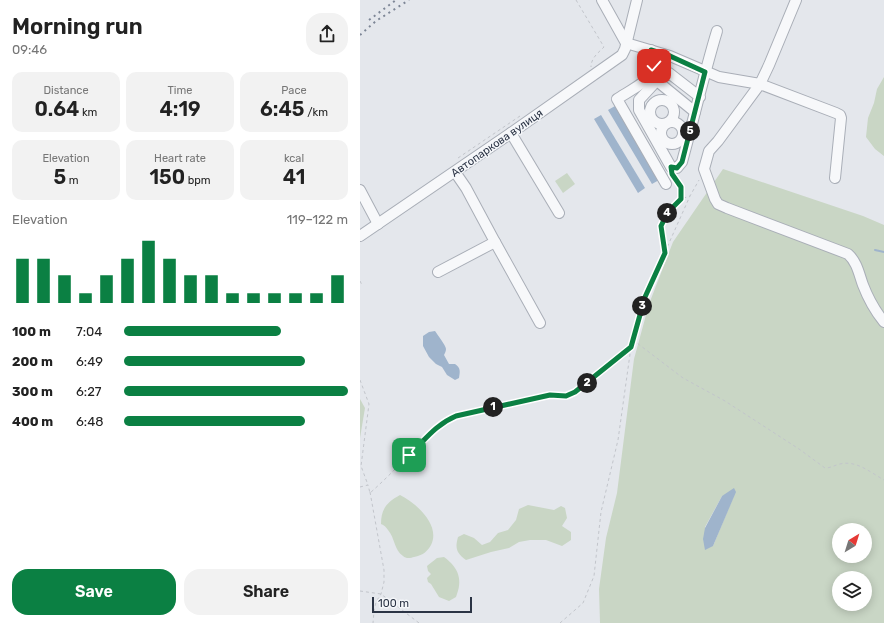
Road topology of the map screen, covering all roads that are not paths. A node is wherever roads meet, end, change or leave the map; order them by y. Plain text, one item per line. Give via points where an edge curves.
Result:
1 (602, 0) edge
2 (637, 0) edge
3 (796, 0) edge
4 (717, 31) dead end
5 (626, 43) junction
6 (651, 50) junction
7 (705, 72) junction
8 (657, 80) junction
9 (760, 84) junction
10 (648, 90) junction
11 (700, 97) junction
12 (657, 102) junction
13 (695, 112) junction
14 (511, 133) junction
15 (455, 172) junction
16 (835, 178) dead end
17 (666, 184) dead end
18 (360, 190) edge
19 (559, 213) dead end
20 (378, 224) junction
21 (360, 236) edge
22 (495, 242) junction
23 (438, 272) dead end
24 (884, 322) edge
25 (540, 323) dead end

1 - 5 street
2 - 5 street, Автопаркова вулиця
3 - 9 street
4 - 7 street
5 - 6 street
5 - 14 street, Автопаркова вулиця via 622,55 616,60
6 - 7 street
6 - 17 street via 654,66 650,76 617,99
7 - 9 street via 729,80
7 - 11 street
8 - 10 street
8 - 11 street via 669,73
8 - 13 street
9 - 16 street via 840,115
9 - 24 street via 709,151 704,169 715,199 718,204 727,208 848,254 856,264 864,287
10 - 12 street
10 - 13 street via 639,100 639,110 671,167 677,168 682,162
11 - 13 street
12 - 12 street via 666,101 673,108 674,115 667,122 661,123 653,118 651,109
14 - 15 street, Автопаркова вулиця
14 - 19 street
15 - 20 street, Автопаркова вулиця
15 - 22 street
18 - 20 street
20 - 21 street, Автопаркова вулиця
22 - 23 street
22 - 25 street

